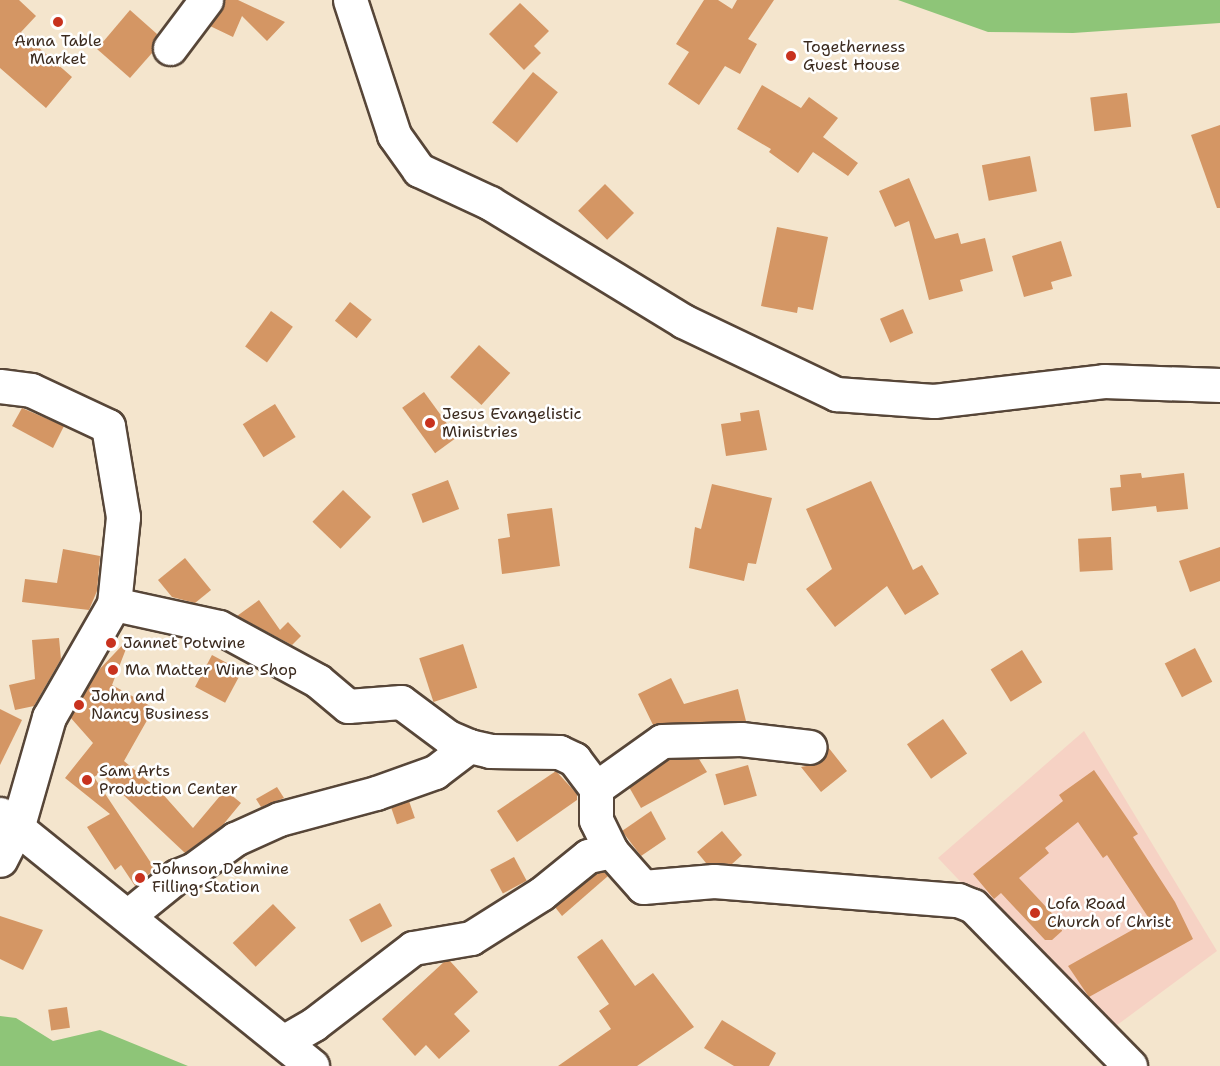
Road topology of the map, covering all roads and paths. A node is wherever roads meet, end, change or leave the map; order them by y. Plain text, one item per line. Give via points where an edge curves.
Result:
1 (206, 0) edge
2 (350, 0) edge
3 (170, 48) dead end
4 (0, 386) edge
5 (1220, 386) edge
6 (114, 604) junction
7 (469, 746) junction
8 (810, 747) dead end
9 (596, 788) junction
10 (9, 819) edge
11 (611, 852) junction
12 (0, 860) edge
13 (129, 915) junction
14 (283, 1042) junction
15 (312, 1066) edge
16 (1130, 1066) edge

1 - 3 street
2 - 5 street via 394,135 419,170 490,203 683,321 836,394 934,401 1104,381
4 - 6 street via 31,390 108,426 123,517
6 - 7 street via 219,627 318,681 348,706 401,702 448,737
6 - 10 street via 49,717
7 - 9 street via 490,751 559,752 574,759
7 - 13 street via 435,772 376,794 279,819 236,839 194,869 177,876
8 - 9 street via 741,739 662,741
9 - 11 street via 596,820
10 - 12 street
10 - 13 street
11 - 14 street via 588,856 541,894 471,938 413,948 314,1024
11 - 16 street via 643,887 714,881 958,900 973,906
13 - 14 street
14 - 15 street

